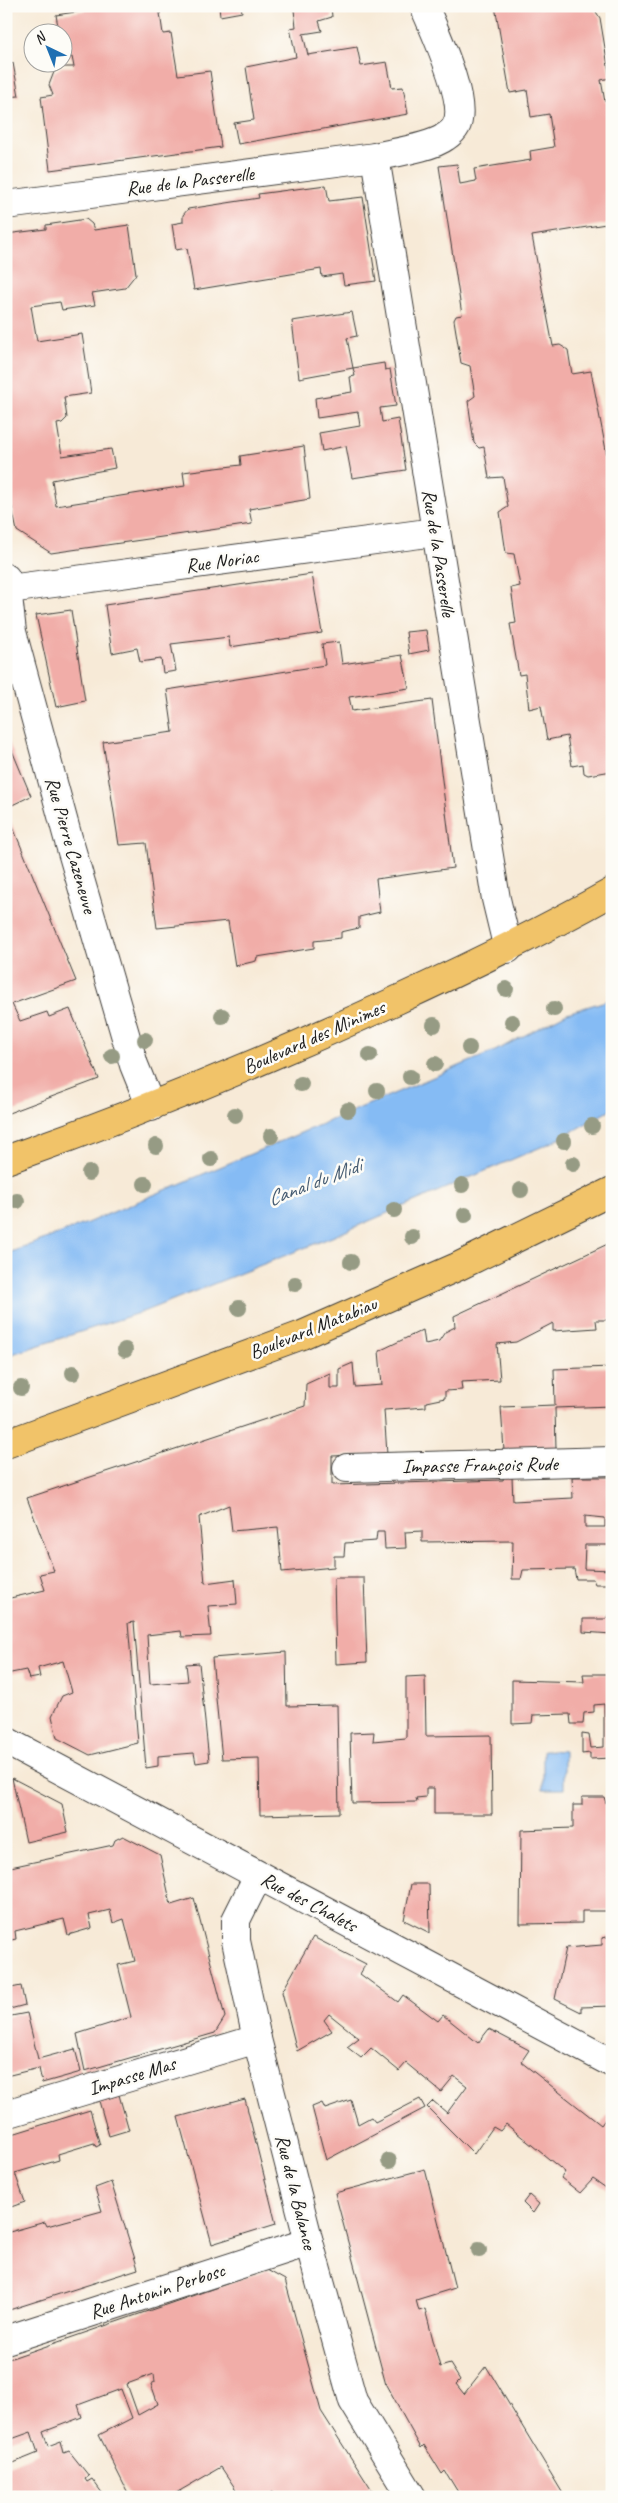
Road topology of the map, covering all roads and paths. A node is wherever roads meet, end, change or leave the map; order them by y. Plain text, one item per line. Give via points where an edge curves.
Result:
1 (424, 6) edge
2 (375, 157) junction
3 (6, 205) edge
4 (435, 532) junction
5 (8, 583) edge
6 (9, 633) edge
7 (612, 892) edge
8 (508, 949) junction
9 (151, 1108) junction
10 (6, 1160) edge
11 (612, 1191) edge
12 (6, 1444) edge
13 (612, 1461) edge
14 (347, 1468) dead end
15 (6, 1742) edge
16 (258, 1876) junction
17 (257, 2038) junction
18 (612, 2062) edge
19 (6, 2114) edge
20 (309, 2242) junction
21 (6, 2340) edge
22 (412, 2497) edge

1 - 2 street, Rue de la Passerelle via 442,47 460,104 456,126 443,138
2 - 3 street, Rue de la Passerelle
2 - 4 street, Rue de la Passerelle
4 - 5 street, Rue Noriac
4 - 8 street, Rue de la Passerelle via 496,899
5 - 6 street, Rue Pierre Cazeneuve
6 - 9 street, Rue Pierre Cazeneuve via 125,1037
7 - 8 main road, Boulevard des Minimes
8 - 9 main road, Boulevard des Minimes via 293,1049
9 - 10 main road, Boulevard des Minimes
11 - 12 main road, Boulevard Matabiau via 458,1267 302,1334
13 - 14 street, Impasse François Rude
15 - 16 street, Rue des Chalets
16 - 17 street, Rue de la Balance via 236,1920 236,1942
16 - 18 street, Rue des Chalets
17 - 19 street, Impasse Mas
17 - 20 street, Rue de la Balance
20 - 21 street, Rue Antonin Perbosc
20 - 22 street, Rue de la Balance via 353,2401

